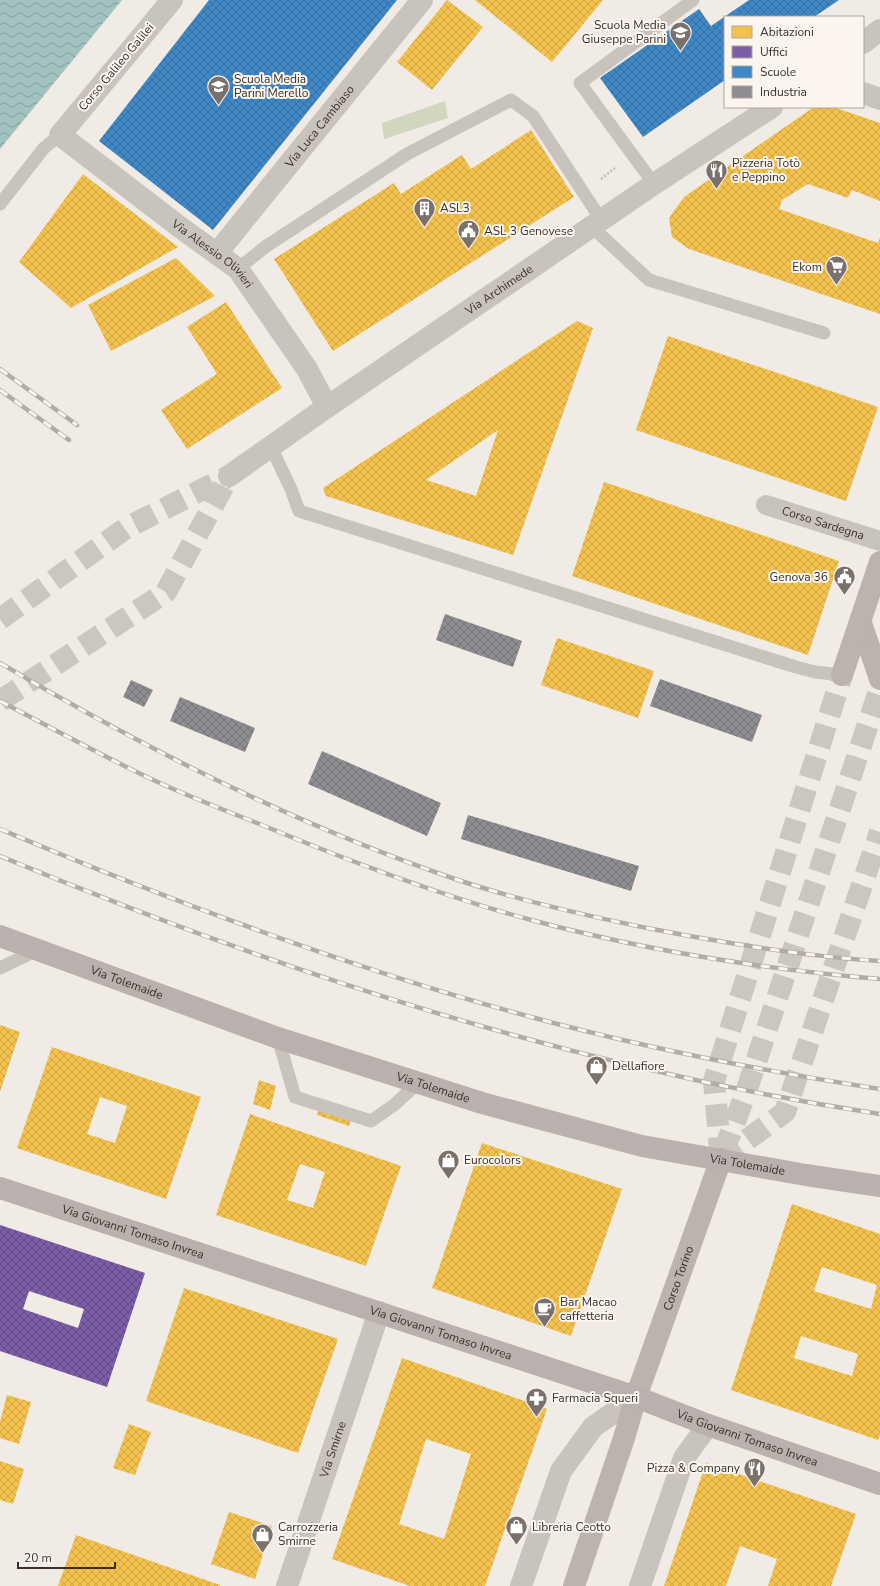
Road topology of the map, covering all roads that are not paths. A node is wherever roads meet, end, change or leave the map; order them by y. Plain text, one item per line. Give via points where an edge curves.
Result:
1 (172, 0) edge
2 (422, 0) edge
3 (693, 0) edge
4 (880, 30) edge
5 (864, 42) edge
6 (864, 93) edge
7 (880, 99) edge
8 (770, 108) edge
9 (60, 135) junction
10 (654, 184) junction
11 (0, 204) edge
12 (597, 224) junction
13 (217, 254) junction
14 (238, 269) junction
15 (824, 334) dead end
16 (327, 407) junction
17 (271, 447) junction
18 (229, 476) dead end
19 (766, 505) dead end
20 (880, 541) edge
21 (880, 562) edge
22 (861, 623) junction
23 (842, 674) joint
24 (880, 680) edge
25 (0, 936) edge
26 (38, 950) junction
27 (0, 968) edge
28 (278, 1038) junction
29 (418, 1083) junction
30 (720, 1160) junction
31 (880, 1186) edge
32 (0, 1188) edge
33 (379, 1312) junction
34 (636, 1397) junction
35 (708, 1425) junction
36 (880, 1484) edge
37 (291, 1585) edge
38 (521, 1586) edge
39 (574, 1586) edge
40 (640, 1586) edge

1 - 9 street, Corso Galileo Galilei
2 - 13 street, Via Luca Cambiaso
3 - 10 lane via 580,83
4 - 5 street
6 - 7 street
8 - 10 street, Via Archimede
9 - 11 lane via 44,148
9 - 13 street, Via Alessio Olivieri
10 - 12 street, Via Archimede
12 - 14 lane via 584,193 533,116 511,100 407,154 265,247
12 - 15 lane via 648,280
12 - 16 street, Via Archimede
13 - 14 street, Via Alessio Olivieri
14 - 16 street, Via Alessio Olivieri via 307,369
16 - 17 street, Via Archimede
17 - 18 street, Via Archimede
17 - 23 lane via 299,511 796,667 815,672
19 - 20 street, Corso Sardegna
21 - 22 main road
22 - 23 main road
22 - 24 main road
25 - 26 main road, Via Tolemaide
26 - 27 lane
26 - 28 main road, Via Tolemaide
28 - 29 main road, Via Tolemaide
28 - 29 lane via 295,1097 370,1121 394,1105
29 - 30 main road, Via Tolemaide via 642,1146
30 - 31 main road, Via Tolemaide
30 - 34 main road, Corso Torino
32 - 33 main road, Via Giovanni Tomaso Invrea
33 - 34 main road, Via Giovanni Tomaso Invrea
33 - 37 street, Via Smirne
34 - 35 main road, Via Giovanni Tomaso Invrea
34 - 38 street via 594,1428 561,1471
34 - 39 main road, Corso Torino
35 - 36 main road, Via Giovanni Tomaso Invrea
35 - 40 street via 684,1458

